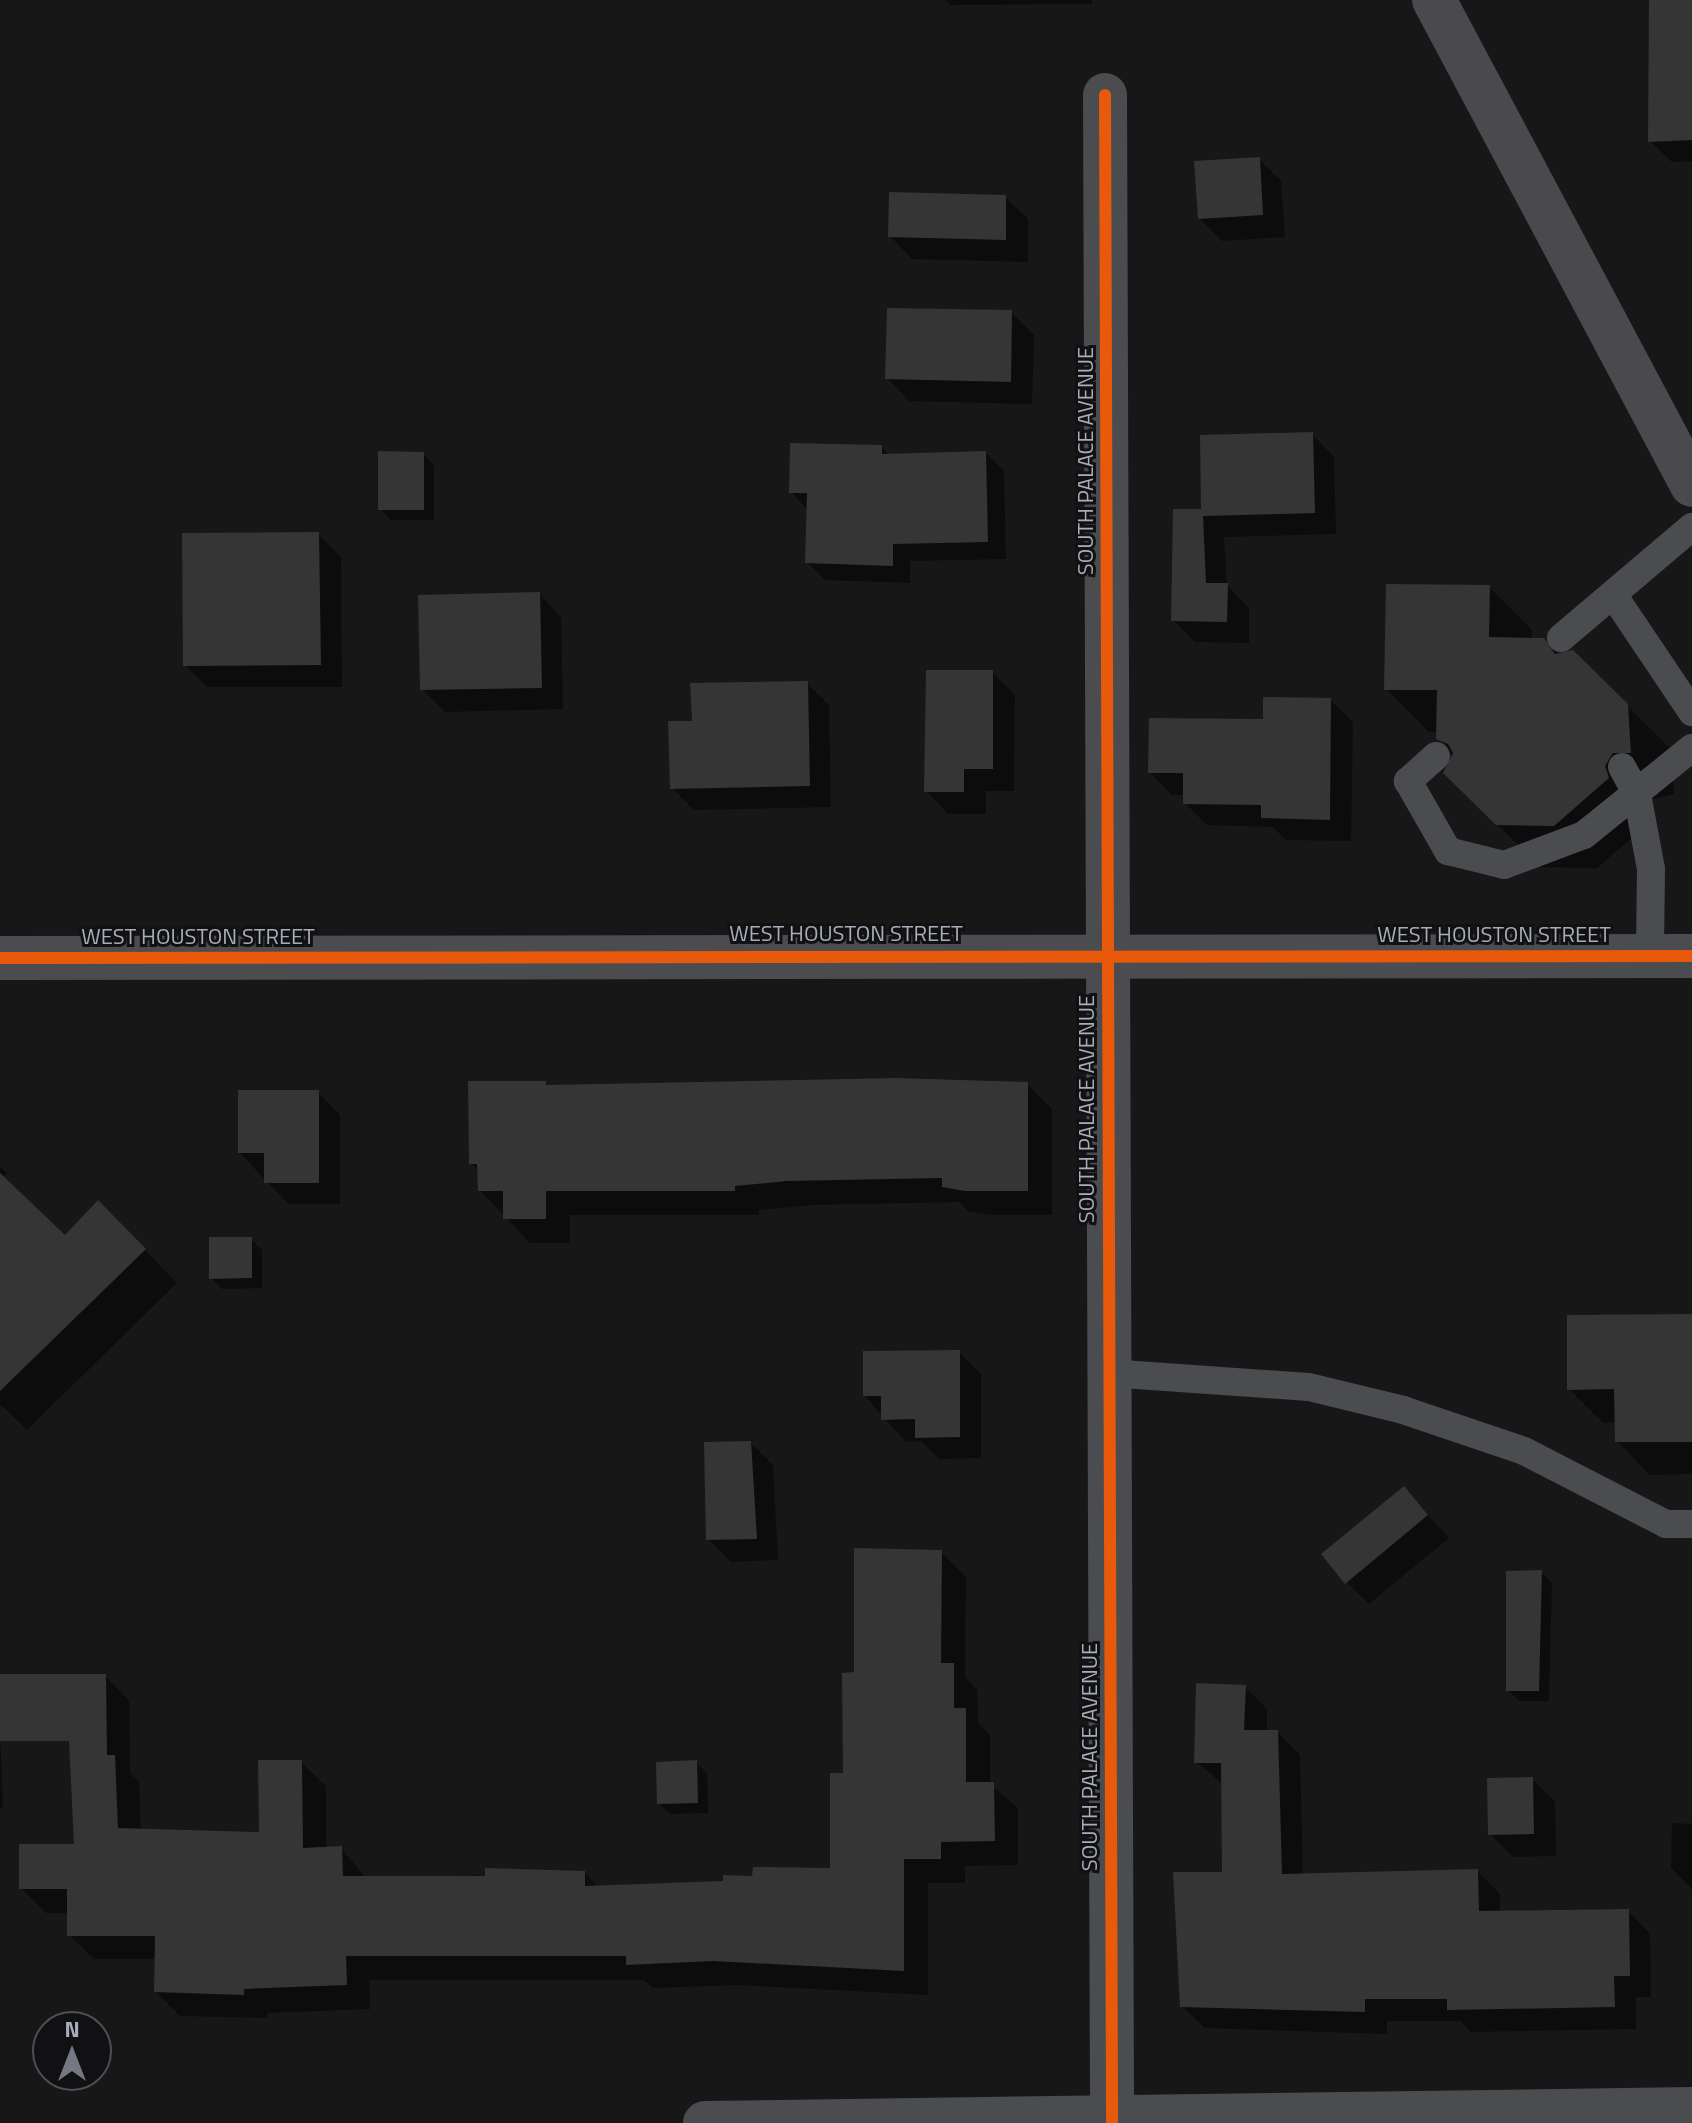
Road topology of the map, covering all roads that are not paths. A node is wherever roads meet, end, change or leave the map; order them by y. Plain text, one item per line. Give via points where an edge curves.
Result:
1 (1434, 0) edge
2 (1105, 95) dead end
3 (1692, 485) edge
4 (1692, 527) edge
5 (1614, 596) junction
6 (1561, 638) dead end
7 (1692, 712) edge
8 (1692, 748) edge
9 (1436, 756) dead end
10 (1622, 767) dead end
11 (1637, 794) junction
12 (1106, 953) junction
13 (1671, 956) edge
14 (0, 958) edge
15 (1108, 1373) junction
16 (1692, 1524) edge
17 (1692, 2109) edge
18 (1112, 2121) edge
19 (705, 2123) edge

1 - 3 main road
2 - 12 street, SOUTH PALACE AVENUE
4 - 5 lane
5 - 6 lane
5 - 7 lane
8 - 11 lane
9 - 11 lane via 1408,781 1448,851 1504,865
10 - 11 lane
11 - 13 lane
12 - 13 street, WEST HOUSTON STREET
12 - 14 street, WEST HOUSTON STREET
12 - 15 street, SOUTH PALACE AVENUE
15 - 16 lane via 1309,1387 1403,1410 1524,1451 1666,1524
15 - 18 street, SOUTH PALACE AVENUE
17 - 18 street
18 - 19 street

